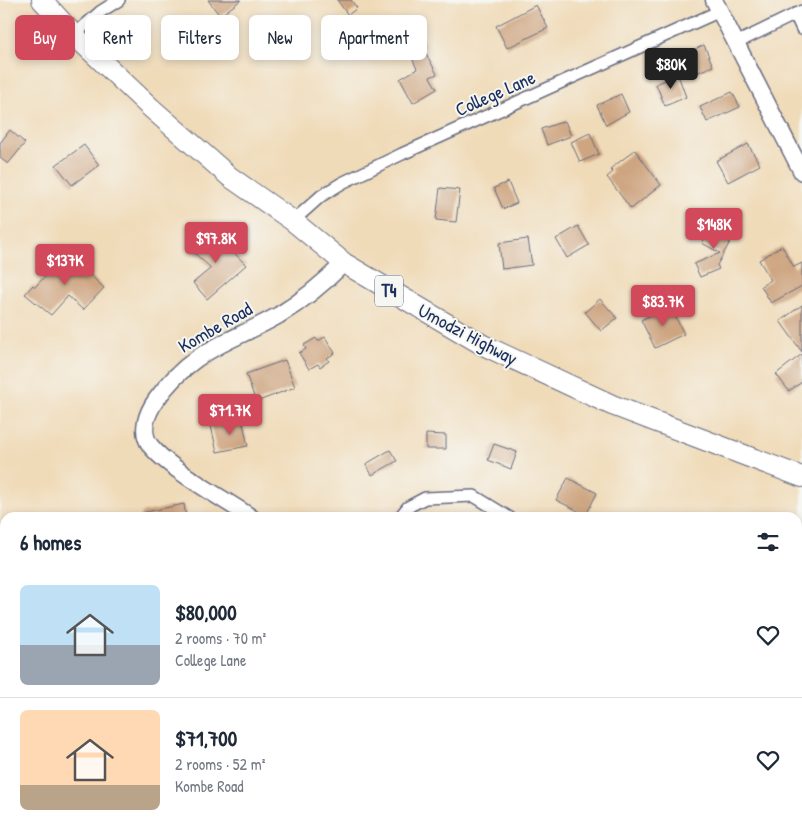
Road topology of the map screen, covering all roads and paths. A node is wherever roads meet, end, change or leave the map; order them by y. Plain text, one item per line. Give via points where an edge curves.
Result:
1 (42, 0) edge
2 (119, 0) edge
3 (717, 6) edge
4 (799, 13) edge
5 (56, 15) edge
6 (802, 29) edge
7 (75, 33) edge
8 (75, 35) edge
9 (736, 44) junction
10 (802, 172) edge
11 (293, 221) junction
12 (344, 263) junction
13 (802, 477) edge
14 (243, 512) edge
15 (404, 512) edge
16 (500, 512) edge

1 - 5 highway, Umodzi Highway / T4
2 - 7 street
3 - 9 street
3 - 11 street, College Lane via 351,178 321,196
4 - 6 street
4 - 9 street
8 - 11 highway, Umodzi Highway / T4 via 230,177
9 - 10 street
11 - 12 highway, Umodzi Highway / T4
12 - 13 highway, Umodzi Highway / T4 via 483,345 612,405
12 - 14 street, Kombe Road via 317,289 278,315 211,348 186,366 150,409 144,427 149,444 161,458
15 - 16 street via 408,506 425,498 474,496

